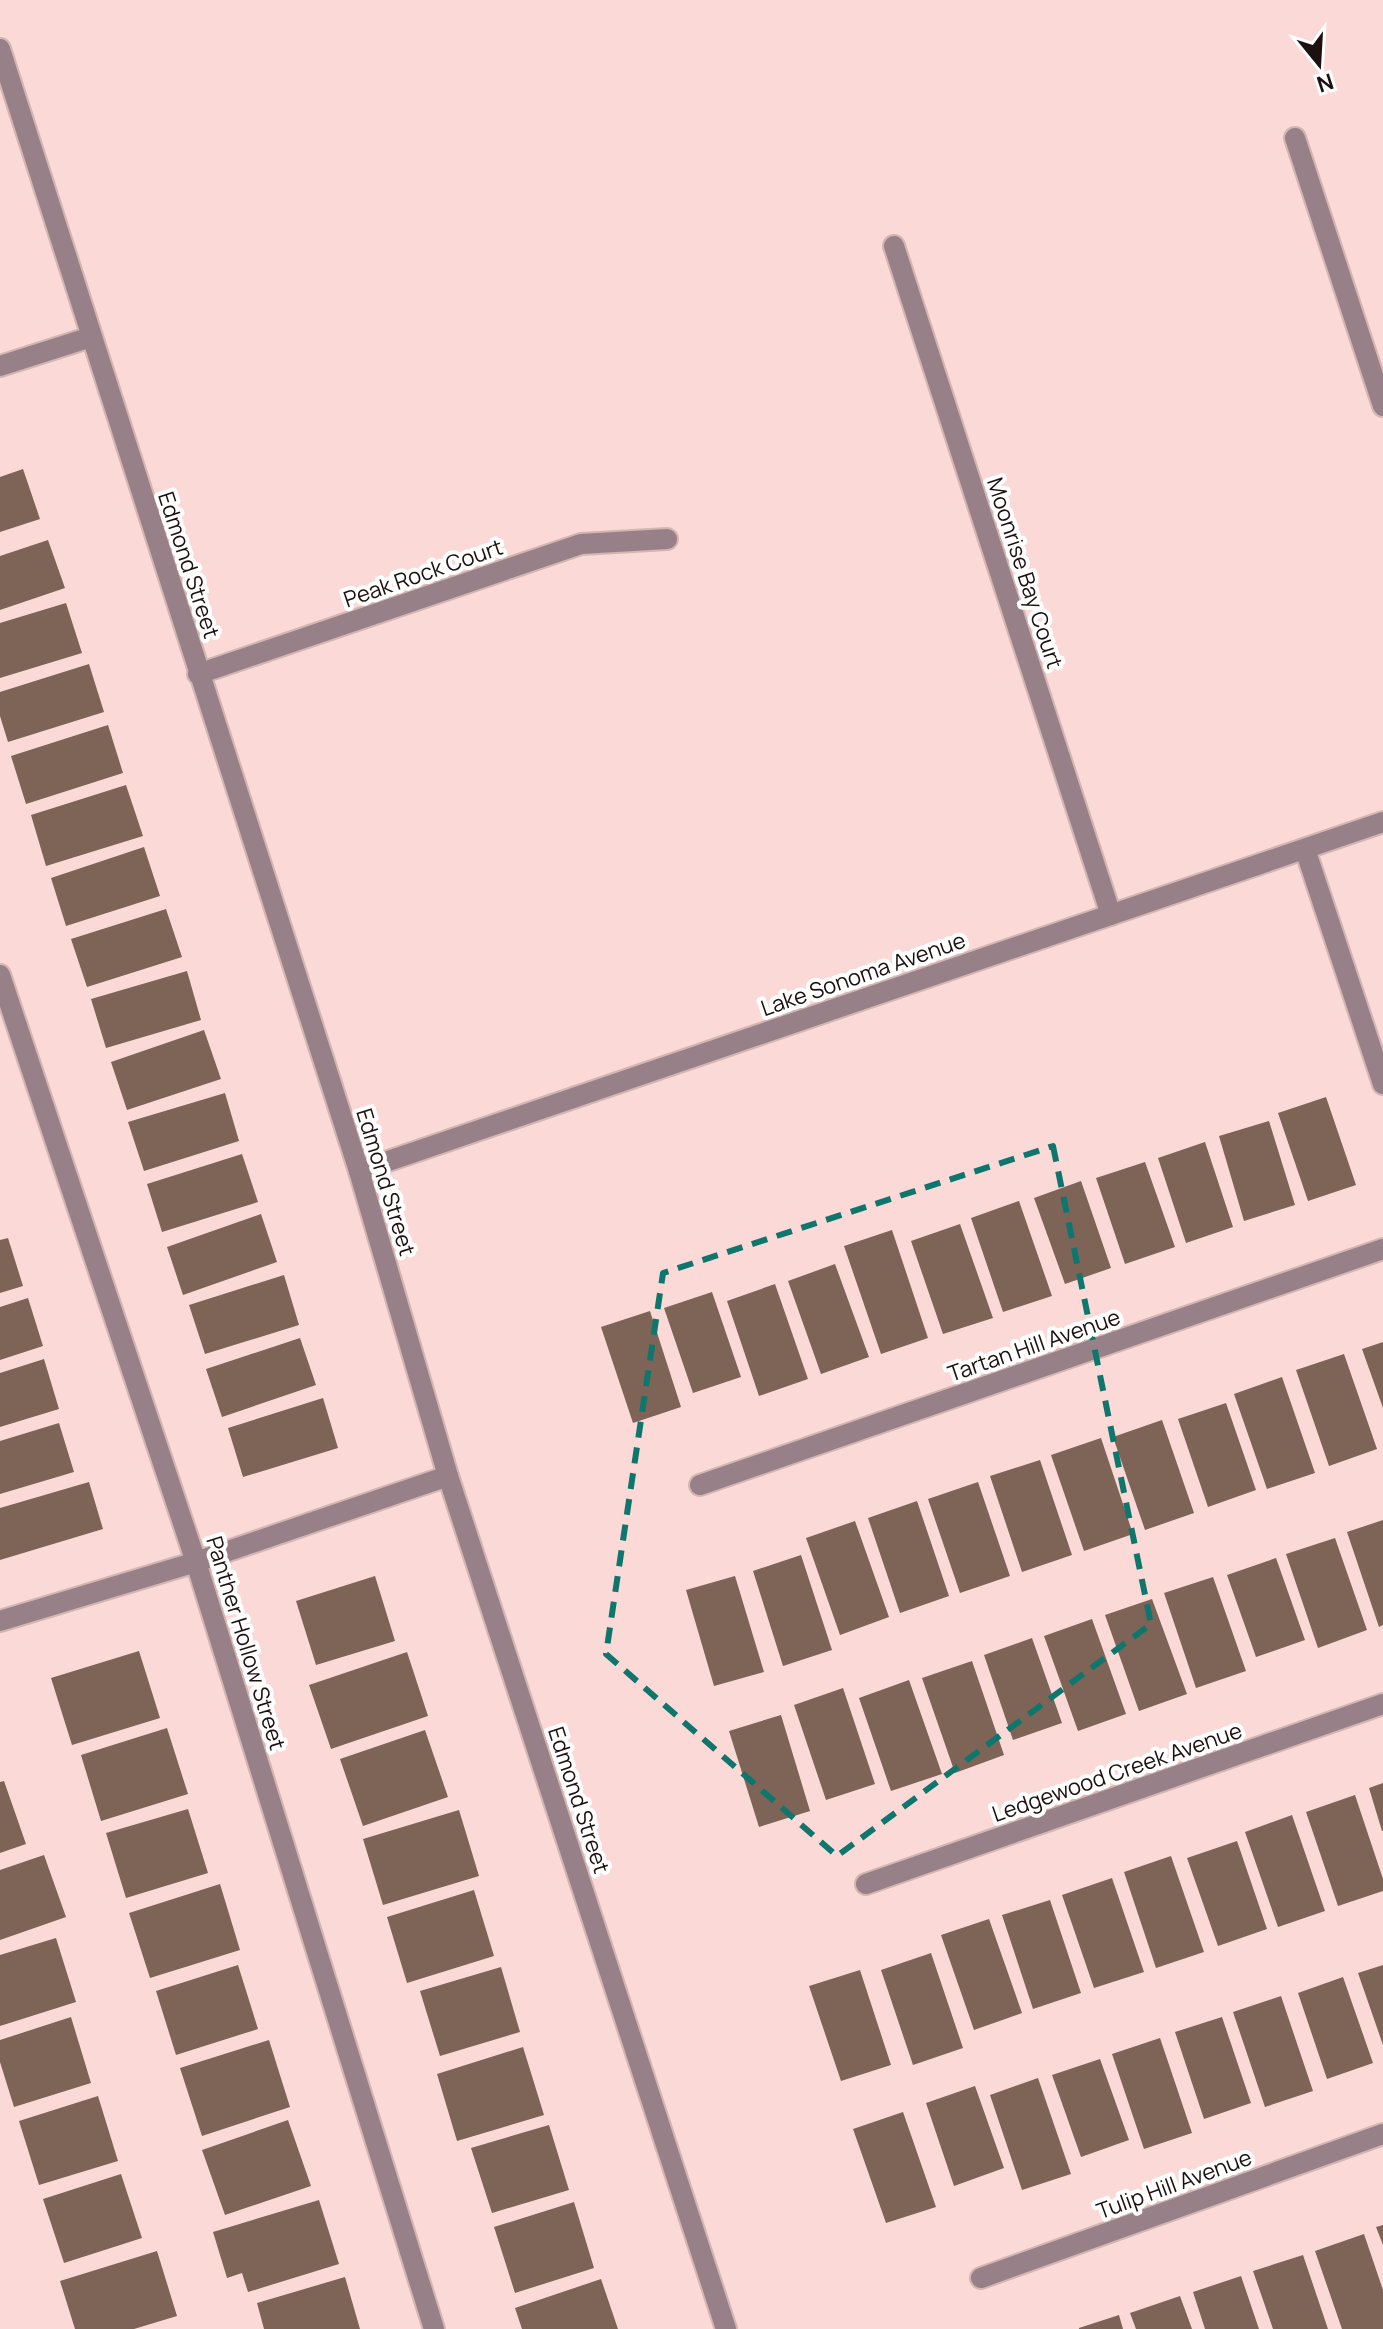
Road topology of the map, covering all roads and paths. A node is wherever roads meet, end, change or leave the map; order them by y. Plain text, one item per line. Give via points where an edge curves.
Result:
1 (0, 49) edge
2 (1295, 138) dead end
3 (894, 246) dead end
4 (91, 337) junction
5 (0, 366) edge
6 (1383, 406) edge
7 (667, 539) dead end
8 (198, 674) junction
9 (1383, 822) edge
10 (1305, 849) junction
11 (1111, 915) junction
12 (0, 975) edge
13 (1383, 1084) edge
14 (359, 1171) junction
15 (1383, 1249) edge
16 (448, 1476) junction
17 (700, 1485) dead end
18 (196, 1562) junction
19 (0, 1621) edge
20 (1383, 1704) edge
21 (866, 1884) dead end
22 (1383, 2134) edge
23 (981, 2278) dead end
24 (434, 2329) edge
25 (726, 2329) edge

1 - 4 street, Edmond Street
2 - 6 street
3 - 11 street, Moonrise Bay Court
4 - 5 street
4 - 8 street, Edmond Street
7 - 8 street, Peak Rock Court via 581,544
8 - 14 street, Edmond Street
9 - 10 street, Lake Sonoma Avenue
10 - 11 street, Lake Sonoma Avenue
10 - 13 street
11 - 14 street, Lake Sonoma Avenue
12 - 18 street, Panther Hollow Street
14 - 16 street, Edmond Street
15 - 17 street, Tartan Hill Avenue
16 - 18 street
16 - 25 street, Edmond Street
18 - 19 street
18 - 24 street, Panther Hollow Street
20 - 21 street, Ledgewood Creek Avenue
22 - 23 street, Tulip Hill Avenue

